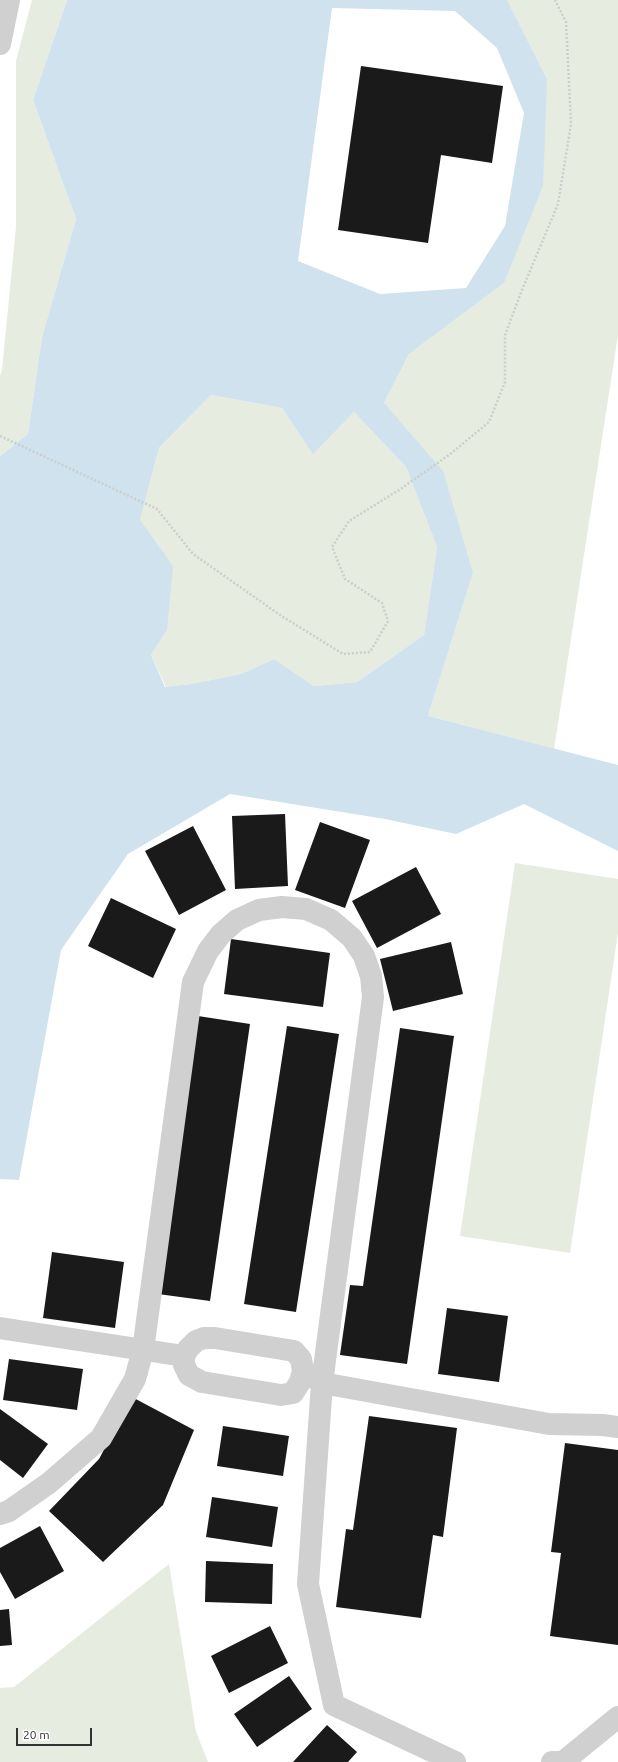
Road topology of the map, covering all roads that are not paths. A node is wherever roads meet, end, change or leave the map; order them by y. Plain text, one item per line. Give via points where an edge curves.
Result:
1 (9, 0) edge
2 (0, 44) edge
3 (0, 1328) edge
4 (143, 1350) junction
5 (184, 1356) junction
6 (303, 1371) junction
7 (322, 1383) junction
8 (618, 1427) edge
9 (0, 1514) edge
10 (618, 1717) edge
11 (454, 1762) edge
12 (552, 1762) edge

1 - 2 street
3 - 4 street
4 - 5 street
4 - 7 street via 193,982 208,951 221,934 238,920 259,910 282,907 306,909 332,920 352,938 364,956 371,976 373,996
4 - 9 street via 135,1379 101,1438 49,1483 9,1511
5 - 6 street via 196,1341 215,1338 294,1351 300,1359
5 - 6 street via 184,1365 189,1375 202,1382 281,1395 293,1393
6 - 7 street
7 - 8 street via 549,1424
7 - 11 street via 308,1584 334,1705
10 - 12 street via 563,1762

